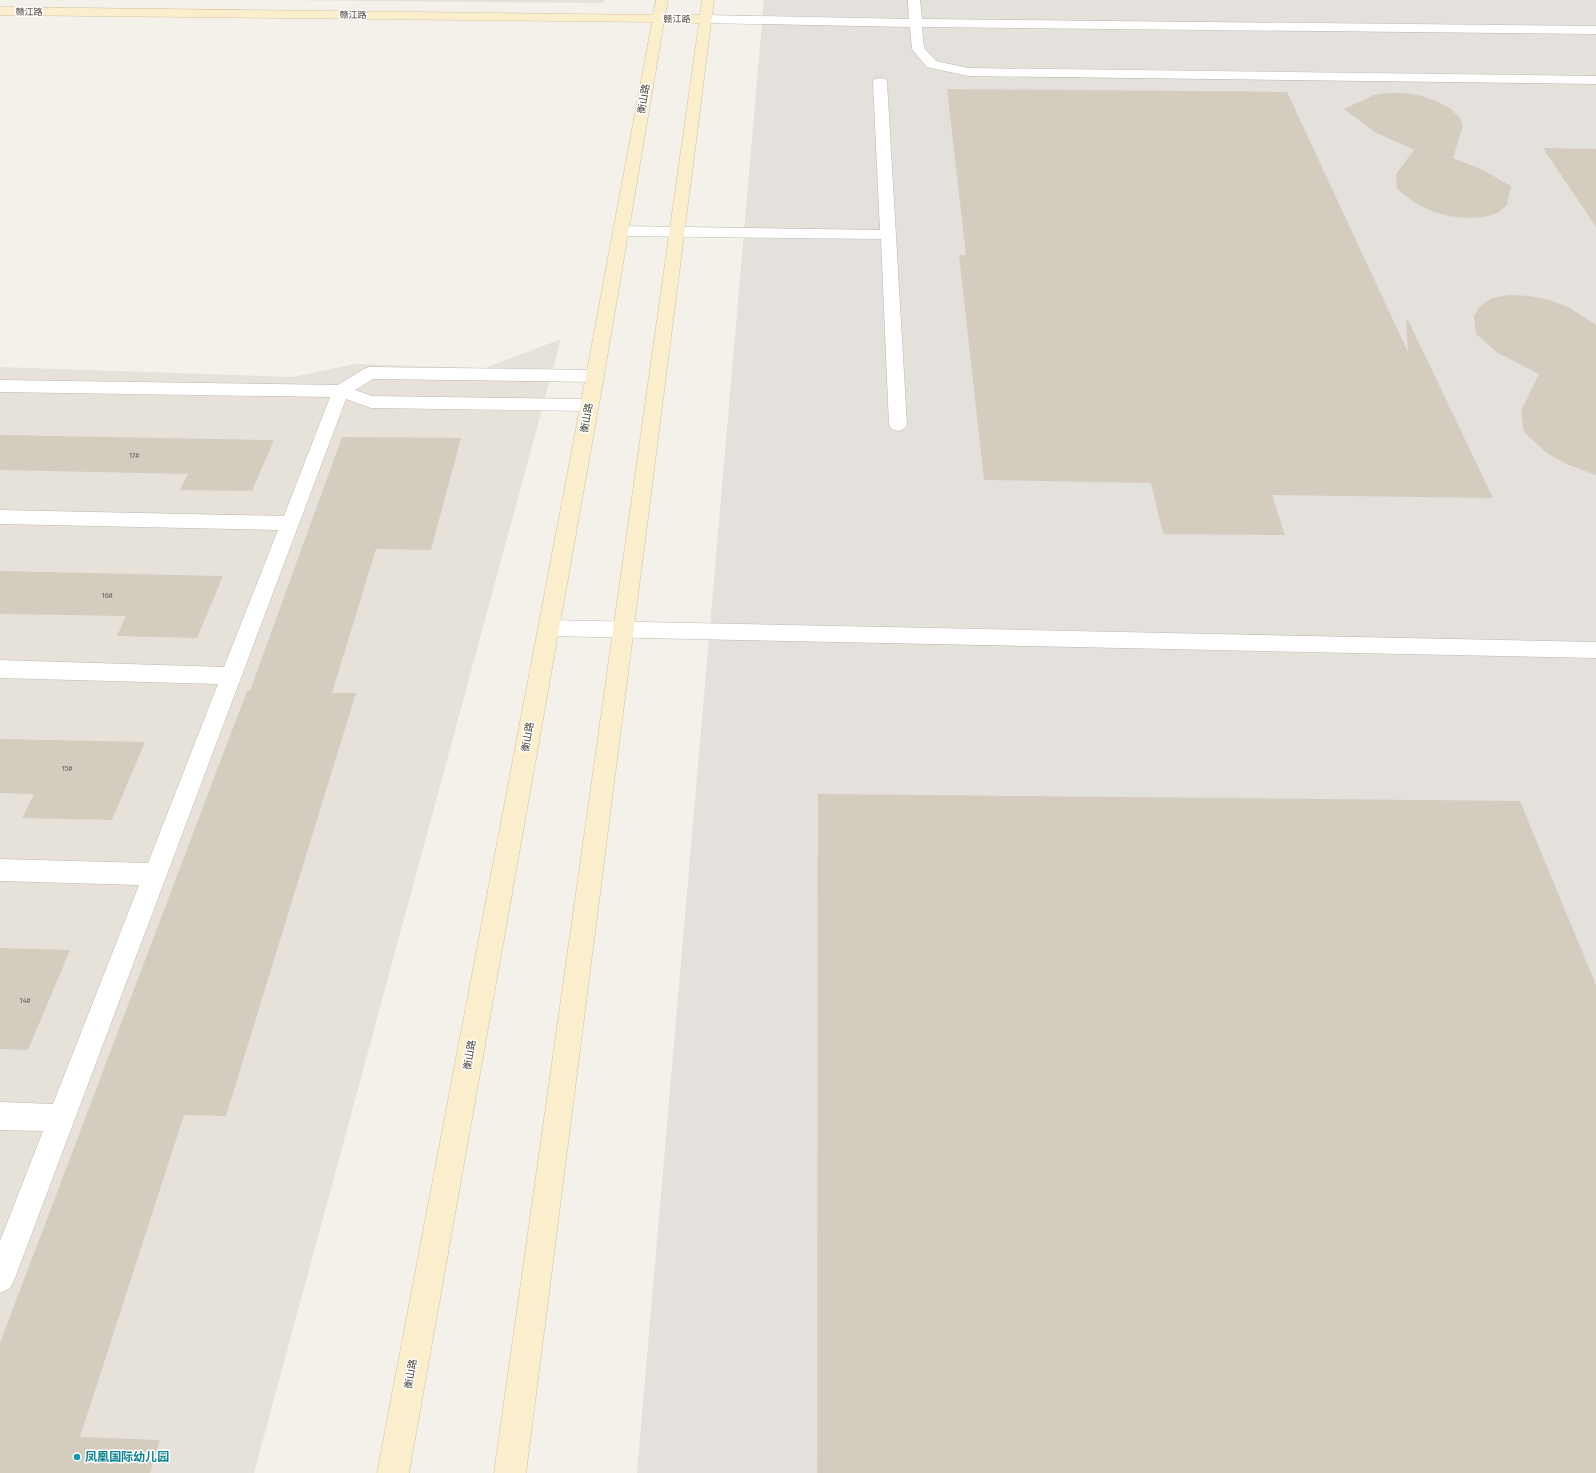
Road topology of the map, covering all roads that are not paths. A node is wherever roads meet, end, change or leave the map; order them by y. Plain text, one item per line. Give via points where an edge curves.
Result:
1 (914, 0) edge
2 (660, 9) edge
3 (707, 10) edge
4 (0, 12) edge
5 (916, 23) junction
6 (1596, 30) edge
7 (1596, 80) edge
8 (880, 82) dead end
9 (620, 231) junction
10 (678, 232) junction
11 (888, 235) junction
12 (595, 376) junction
13 (0, 386) edge
14 (341, 391) junction
15 (590, 405) junction
16 (898, 425) dead end
17 (0, 517) edge
18 (290, 523) junction
19 (548, 628) junction
20 (624, 630) junction
21 (1596, 650) edge
22 (0, 669) edge
23 (231, 676) junction
24 (0, 870) edge
25 (155, 874) junction
26 (0, 1116) edge
27 (61, 1118) junction
28 (0, 1278) edge
29 (393, 1473) edge
30 (510, 1473) edge

1 - 5 street
2 - 3 street, 赣江路
2 - 4 street, 赣江路
2 - 9 street, 衡山路
3 - 5 street
3 - 10 street
5 - 6 street
5 - 7 street via 918,49 932,64 968,72
8 - 11 street
9 - 10 street
9 - 12 street, 衡山路
10 - 11 street
10 - 20 street
11 - 16 street
12 - 14 street via 370,373
12 - 15 street, 衡山路
13 - 14 street
14 - 15 street via 371,402
14 - 18 street
15 - 19 street, 衡山路
17 - 18 street
18 - 23 street
19 - 20 street
19 - 29 street, 衡山路
20 - 21 street
20 - 30 street
22 - 23 street
23 - 25 street
24 - 25 street
25 - 27 street
26 - 27 street
27 - 28 street

